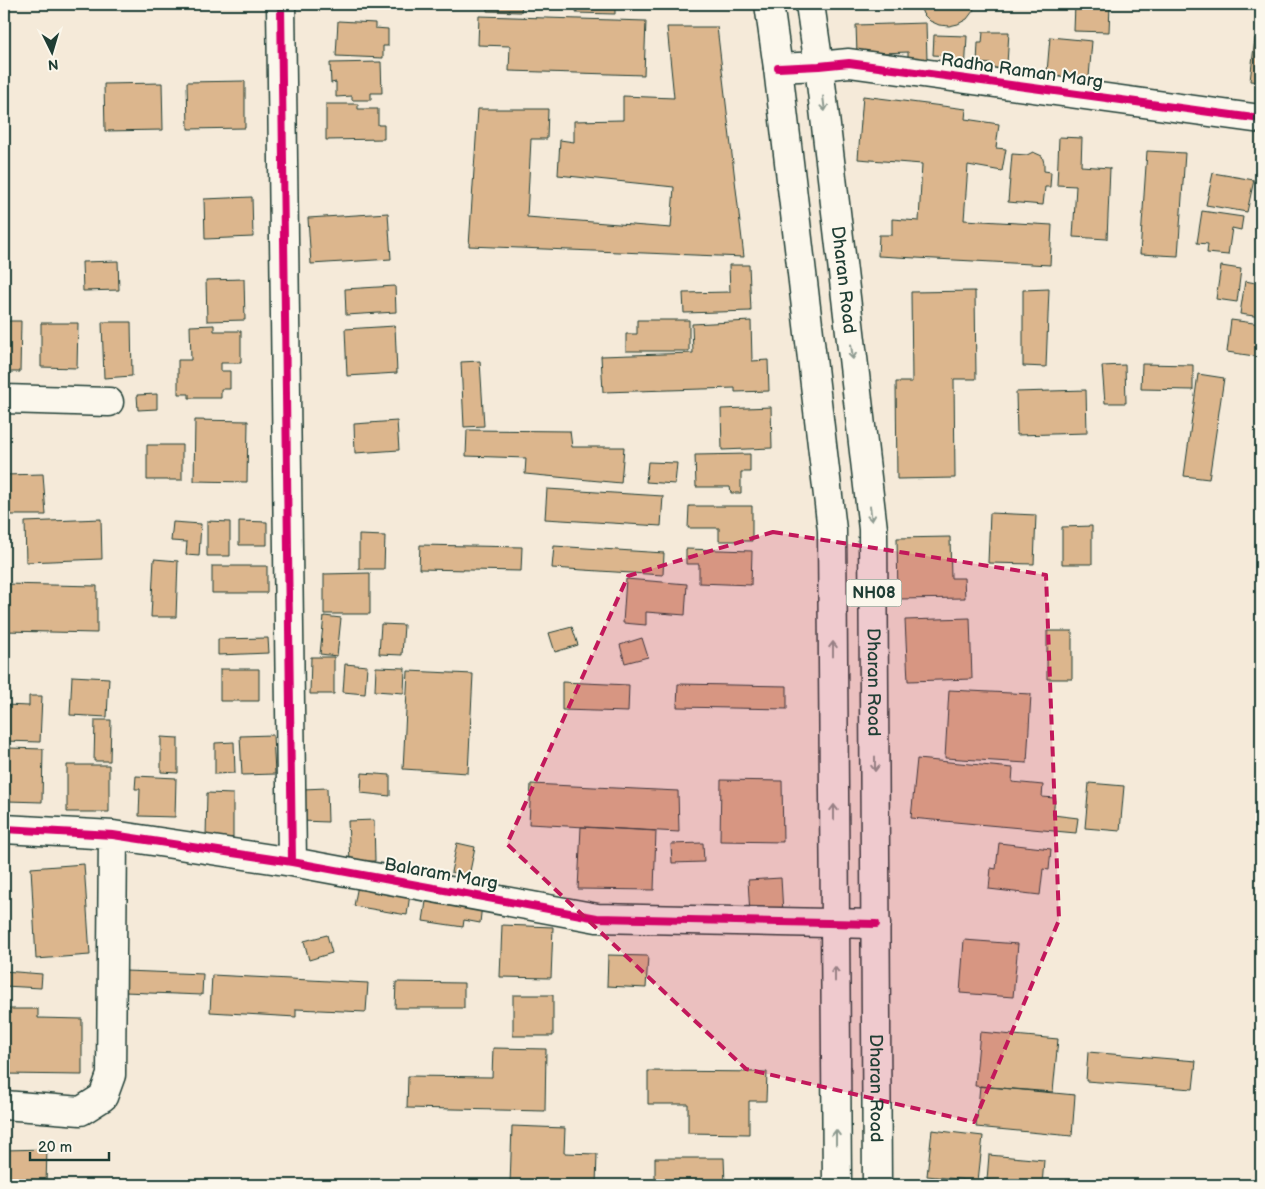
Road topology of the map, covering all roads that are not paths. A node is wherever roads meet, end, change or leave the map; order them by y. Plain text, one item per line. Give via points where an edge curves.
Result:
1 (280, 4) edge
2 (769, 4) edge
3 (810, 4) edge
4 (819, 66) junction
5 (778, 68) junction
6 (1261, 119) edge
7 (4, 399) edge
8 (109, 402) dead end
9 (4, 829) edge
10 (112, 834) junction
11 (292, 862) junction
12 (835, 923) junction
13 (876, 924) junction
14 (4, 1105) edge
15 (836, 1185) edge
16 (877, 1185) edge

1 - 11 street
2 - 5 street, NH08
3 - 4 street, Dharan Road / NH08
4 - 5 street, Radha Raman Marg
4 - 6 street, Radha Raman Marg via 849,63
4 -> 13 street, Dharan Road / NH08 via 873,529
12 -> 5 street, NH08 via 832,530
7 - 8 street
9 - 10 street, Balaram Marg
10 - 11 street, Balaram Marg
10 - 14 street via 111,1075 103,1097 82,1111
11 - 12 street, Balaram Marg via 597,918
12 - 13 street, Balaram Marg
15 -> 12 street, NH08
13 - 16 street, Dharan Road / NH08

